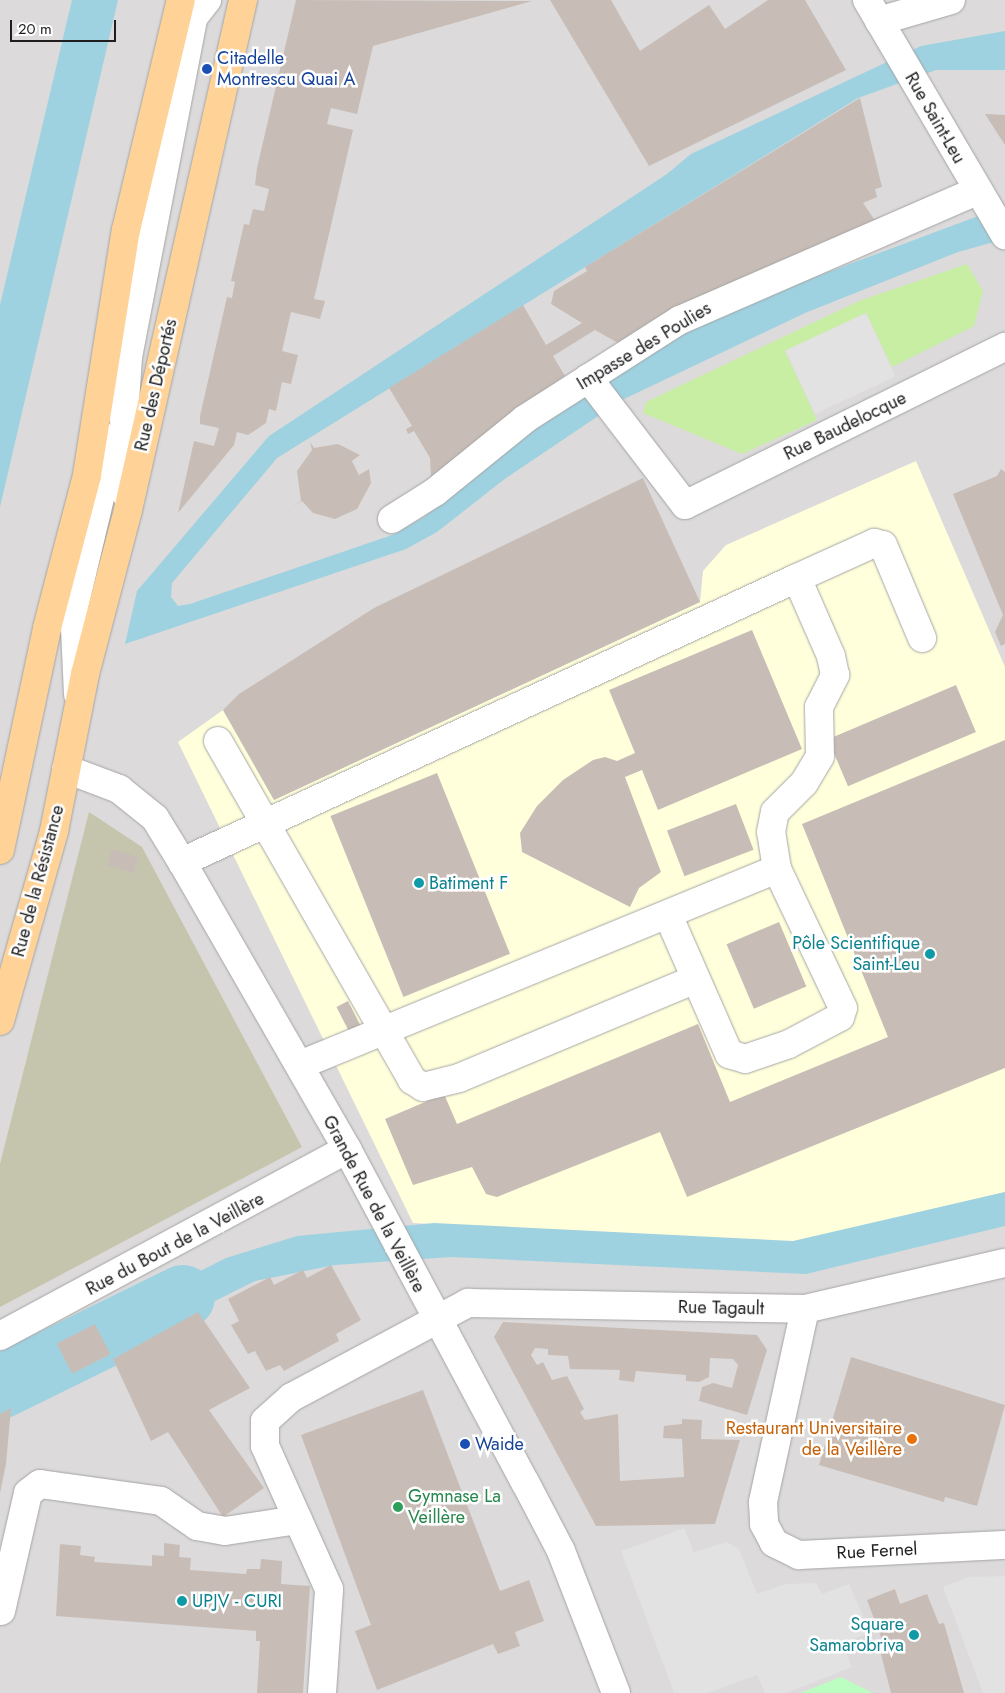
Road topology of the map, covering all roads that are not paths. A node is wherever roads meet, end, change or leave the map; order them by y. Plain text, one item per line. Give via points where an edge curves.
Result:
1 (181, 0) edge
2 (207, 0) edge
3 (243, 0) edge
4 (951, 0) edge
5 (873, 11) edge
6 (982, 200) junction
7 (1005, 235) edge
8 (1005, 347) edge
9 (588, 378) junction
10 (98, 409) junction
11 (128, 510) junction
12 (392, 519) dead end
13 (797, 578) junction
14 (922, 638) dead end
15 (79, 703) junction
16 (218, 741) dead end
17 (66, 769) junction
18 (263, 822) junction
19 (0, 850) edge
20 (182, 862) junction
21 (777, 869) junction
22 (668, 915) junction
23 (693, 980) junction
24 (0, 1021) edge
25 (387, 1029) junction
26 (300, 1065) junction
27 (347, 1149) junction
28 (1005, 1263) edge
29 (805, 1309) junction
30 (435, 1320) junction
31 (0, 1336) edge
32 (298, 1520) junction
33 (1005, 1545) edge
34 (1, 1611) edge
35 (322, 1693) edge
36 (616, 1693) edge

1 - 10 main road via 126,230
2 - 11 street via 193,18 128,357 124,417
3 - 11 main road, Rue des Déportés
4 - 5 street
5 - 6 street, Rue Saint-Leu
6 - 7 street, Rue Saint-Leu
6 - 9 street, Impasse des Poulies via 721,300 680,320
8 - 9 street, Rue Baudelocque via 685,505
9 - 12 street, Impasse des Poulies via 525,419 436,492
10 - 15 street via 102,485 74,607
10 - 19 main road
11 - 15 main road, Rue des Déportés
13 - 14 street via 874,543 883,545
13 - 18 street
13 - 21 street via 831,656 835,675 819,708 820,756 804,783 775,812 771,832
15 - 17 main road, Rue des Déportés
16 - 18 street
17 - 20 street, Grande Rue de la Veillère via 119,789 155,818
17 - 24 main road, Rue de la Résistance
18 - 20 street
18 - 25 street
20 - 26 street, Grande Rue de la Veillère
21 - 22 street
21 - 23 street via 843,1008 840,1017 789,1044 745,1059 729,1054
22 - 23 street
22 - 25 street
23 - 25 street via 458,1078 423,1087 412,1080
25 - 26 street
26 - 27 street, Grande Rue de la Veillère
27 - 30 street, Grande Rue de la Veillère
27 - 31 street, Rue du Bout de la Veillère
28 - 29 street, Rue Tagault
29 - 30 street, Rue Tagault via 468,1303
29 - 33 street, Rue Fernel via 763,1502 764,1524 774,1543 799,1555
30 - 32 street, Rue Tagault via 292,1398 265,1421 265,1446
30 - 36 street, Grande Rue de la Veillère via 561,1551
32 - 34 street via 225,1531 196,1526 161,1500 40,1484 28,1493
32 - 35 street via 329,1589

